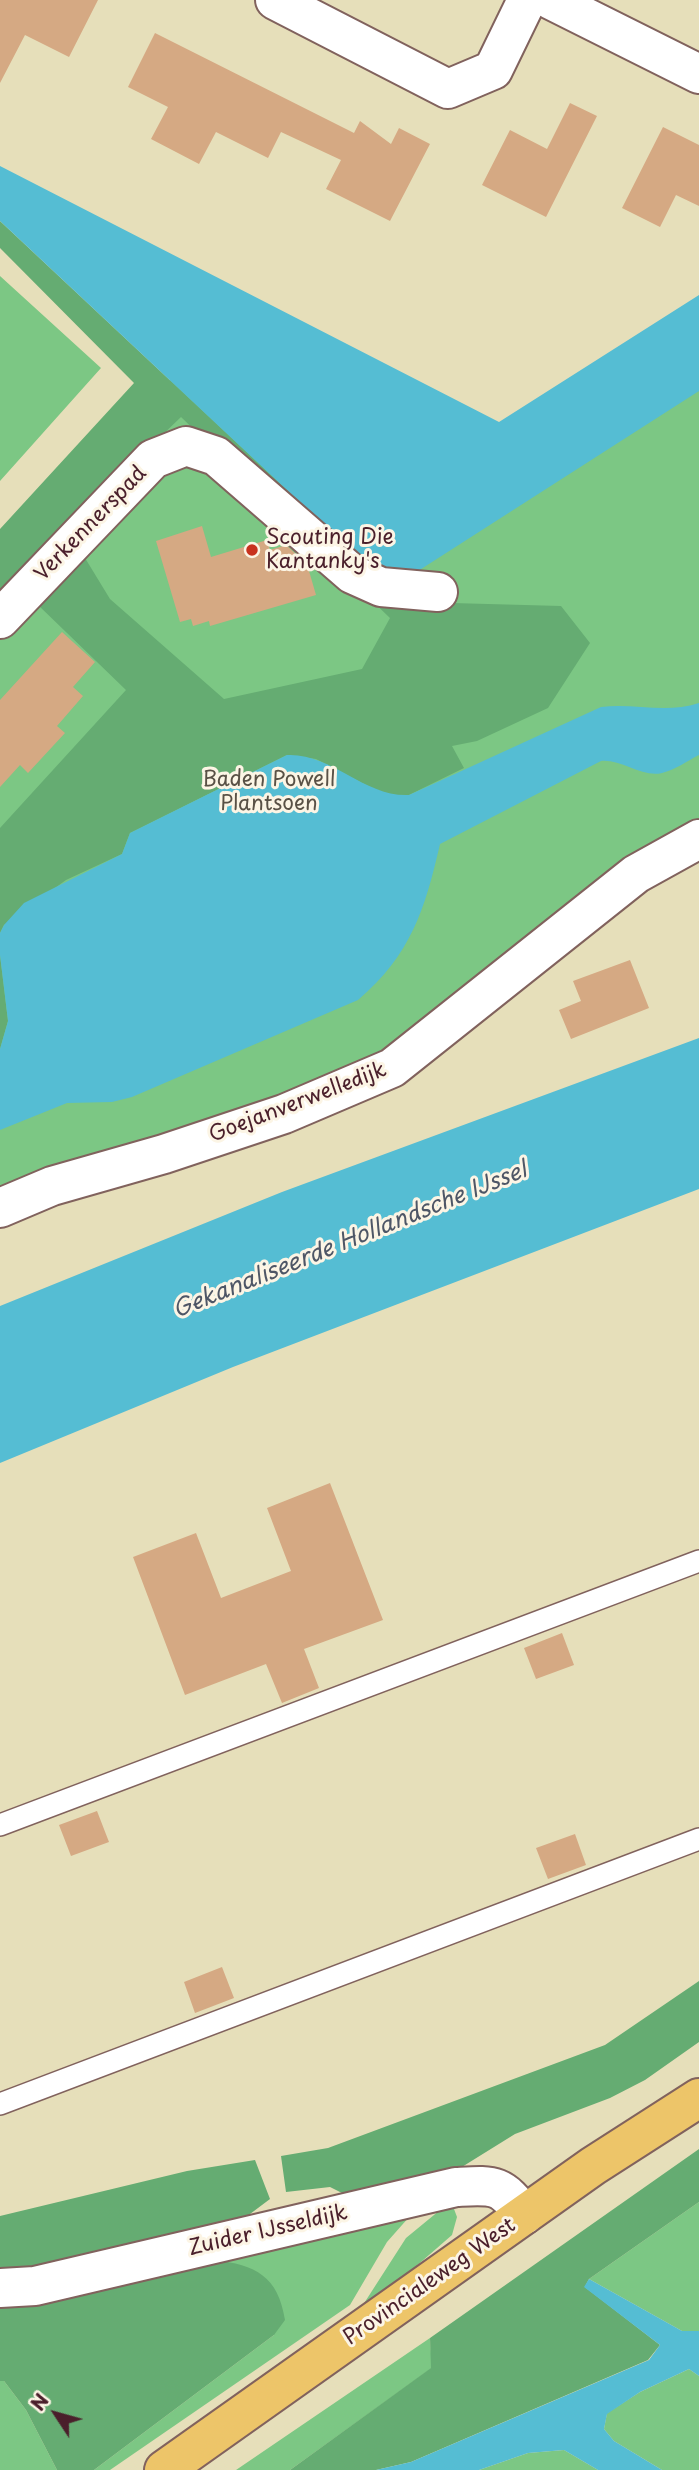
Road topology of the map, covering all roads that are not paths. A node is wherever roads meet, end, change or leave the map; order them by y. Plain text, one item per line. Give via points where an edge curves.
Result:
1 (275, 0) edge
2 (527, 0) edge
3 (551, 0) edge
4 (699, 74) edge
5 (438, 592) dead end
6 (0, 619) edge
7 (699, 839) edge
8 (0, 1208) edge
9 (699, 1561) edge
10 (0, 1825) edge
11 (699, 1839) edge
12 (699, 2098) edge
13 (0, 2104) edge
14 (524, 2215) junction
15 (0, 2288) edge
16 (164, 2470) edge

1 - 2 street via 448,89 493,70
3 - 4 street
5 - 6 street, Verkennerspad via 381,587 352,574 216,456 186,446 153,458
7 - 8 street, Goejanverwelledijk via 636,874 391,1068 284,1114 52,1186
9 - 10 lane
11 - 13 lane
12 - 14 main road, Provincialeweg West
14 - 15 street, Zuider IJsseldijk via 507,2192 483,2186 456,2187 35,2286
14 - 16 main road, Provincialeweg West

